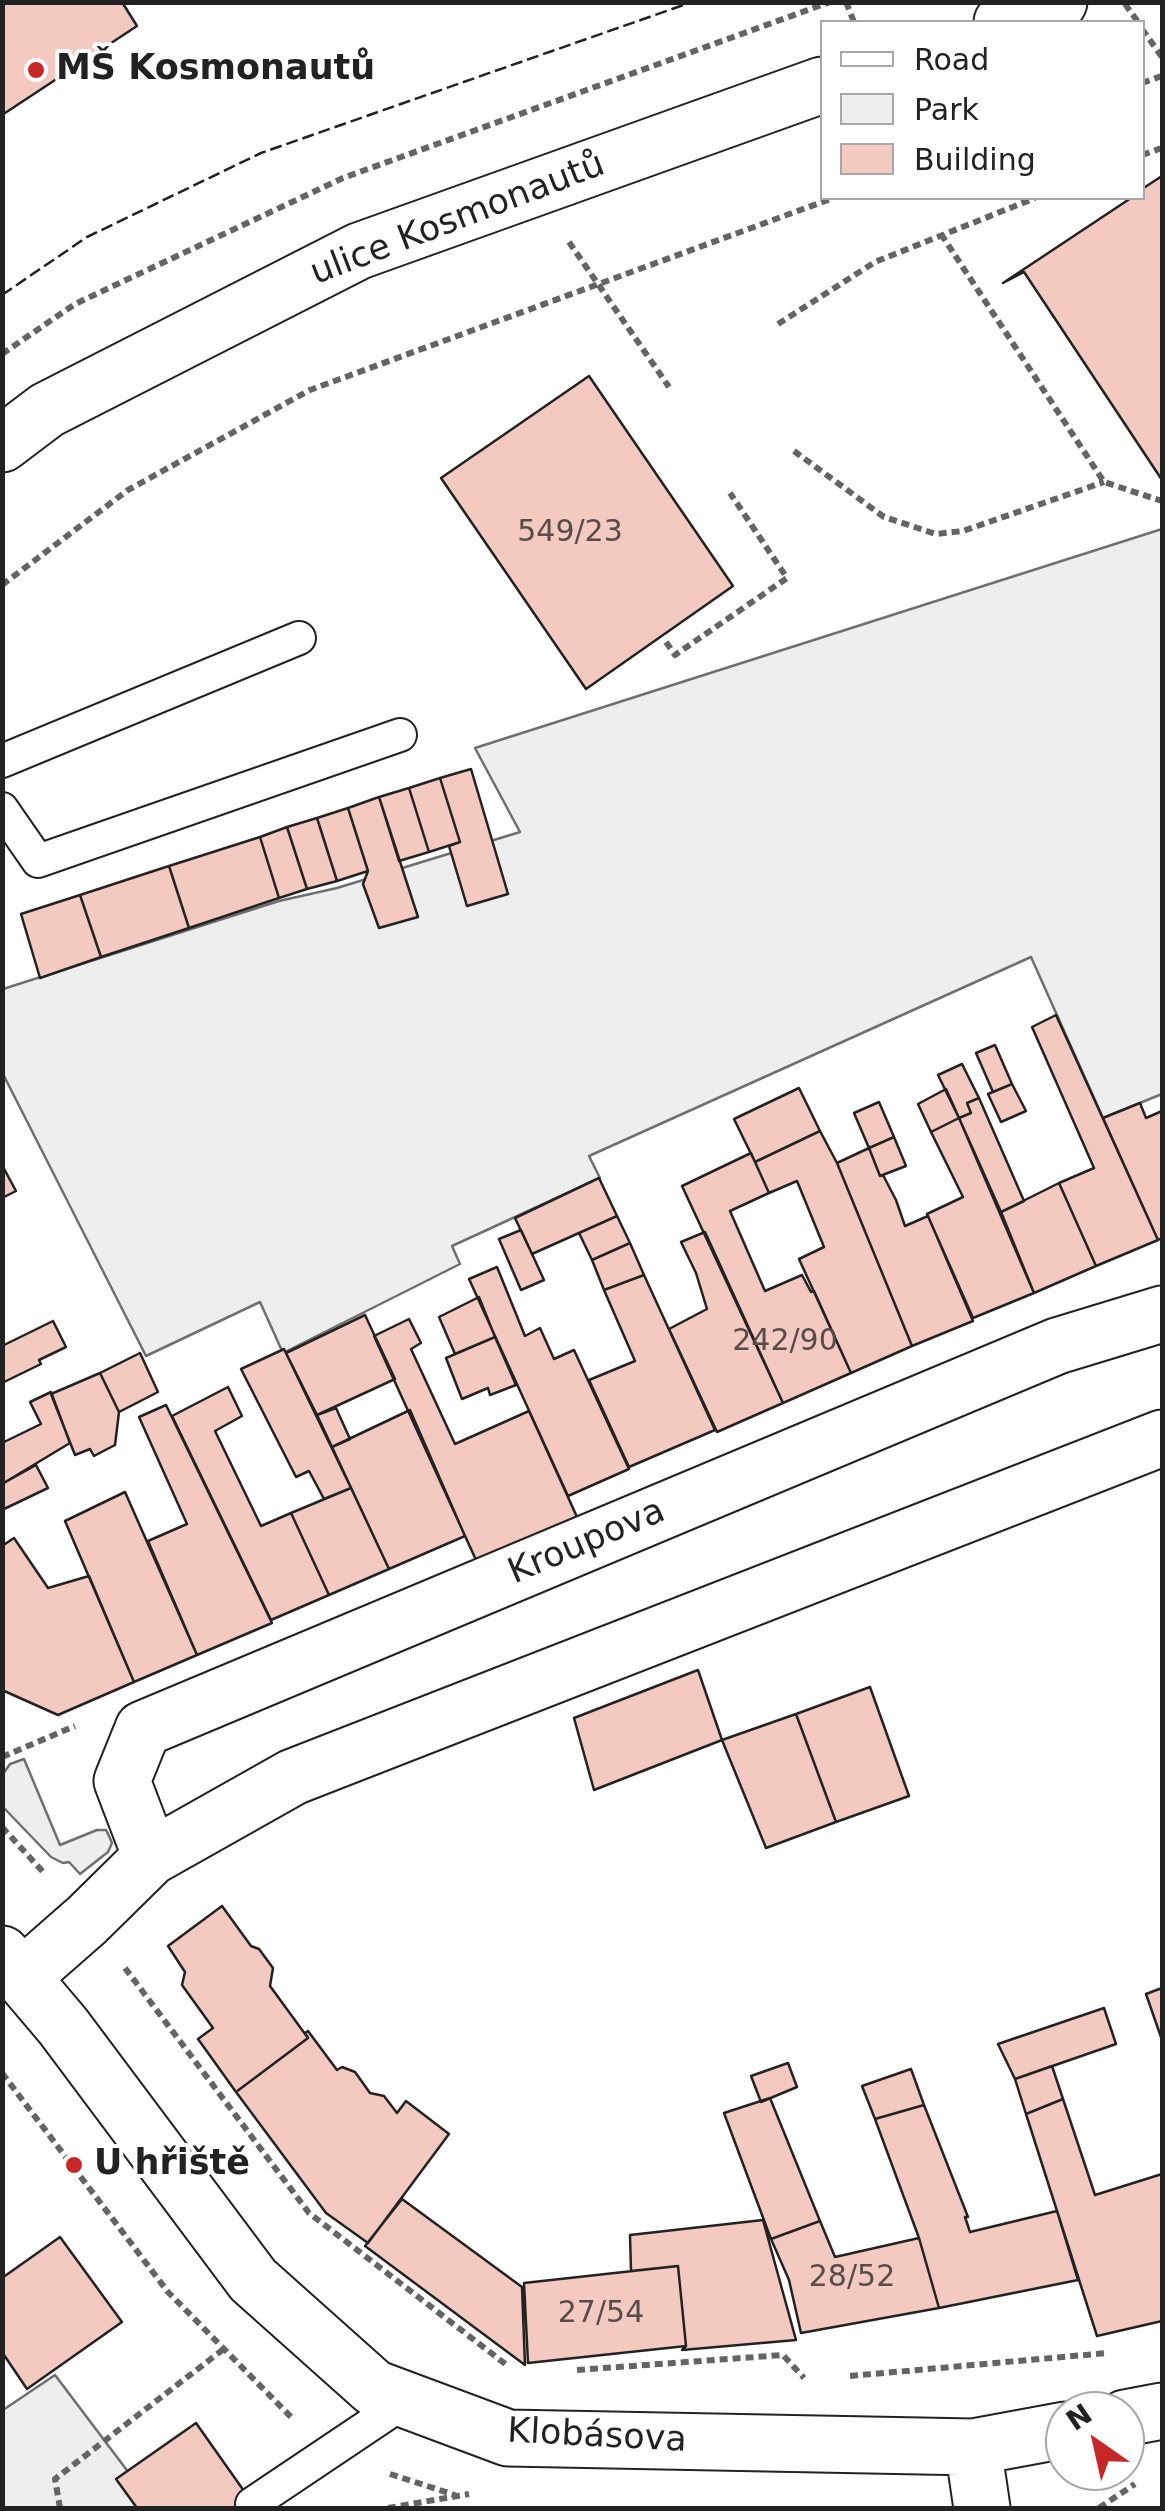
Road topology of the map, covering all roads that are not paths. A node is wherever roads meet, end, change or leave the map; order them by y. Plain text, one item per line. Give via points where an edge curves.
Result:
1 (1059, 2) edge
2 (1008, 20) edge
3 (820, 86) edge
4 (2, 444) edge
5 (299, 638) dead end
6 (400, 735) dead end
7 (2, 761) edge
8 (2, 809) edge
9 (1162, 1314) edge
10 (1162, 1438) edge
11 (151, 1857) junction
12 (12, 1965) edge
13 (407, 2400) junction
14 (1045, 2434) edge
15 (973, 2448) junction
16 (252, 2504) dead end
17 (982, 2508) edge

1 - 2 street
3 - 4 street, ulice Kosmonautů via 359,252 47,410
5 - 7 lane
6 - 8 lane via 38,861
9 - 11 street, Kroupova via 1057,1346 143,1729 122,1782
10 - 11 street via 293,1776
11 - 12 street via 87,1920
12 - 13 street, Klobásova via 252,2280 374,2388
13 - 15 street, Klobásova via 508,2438
13 - 16 lane
14 - 15 street, Klobásova
15 - 17 street

